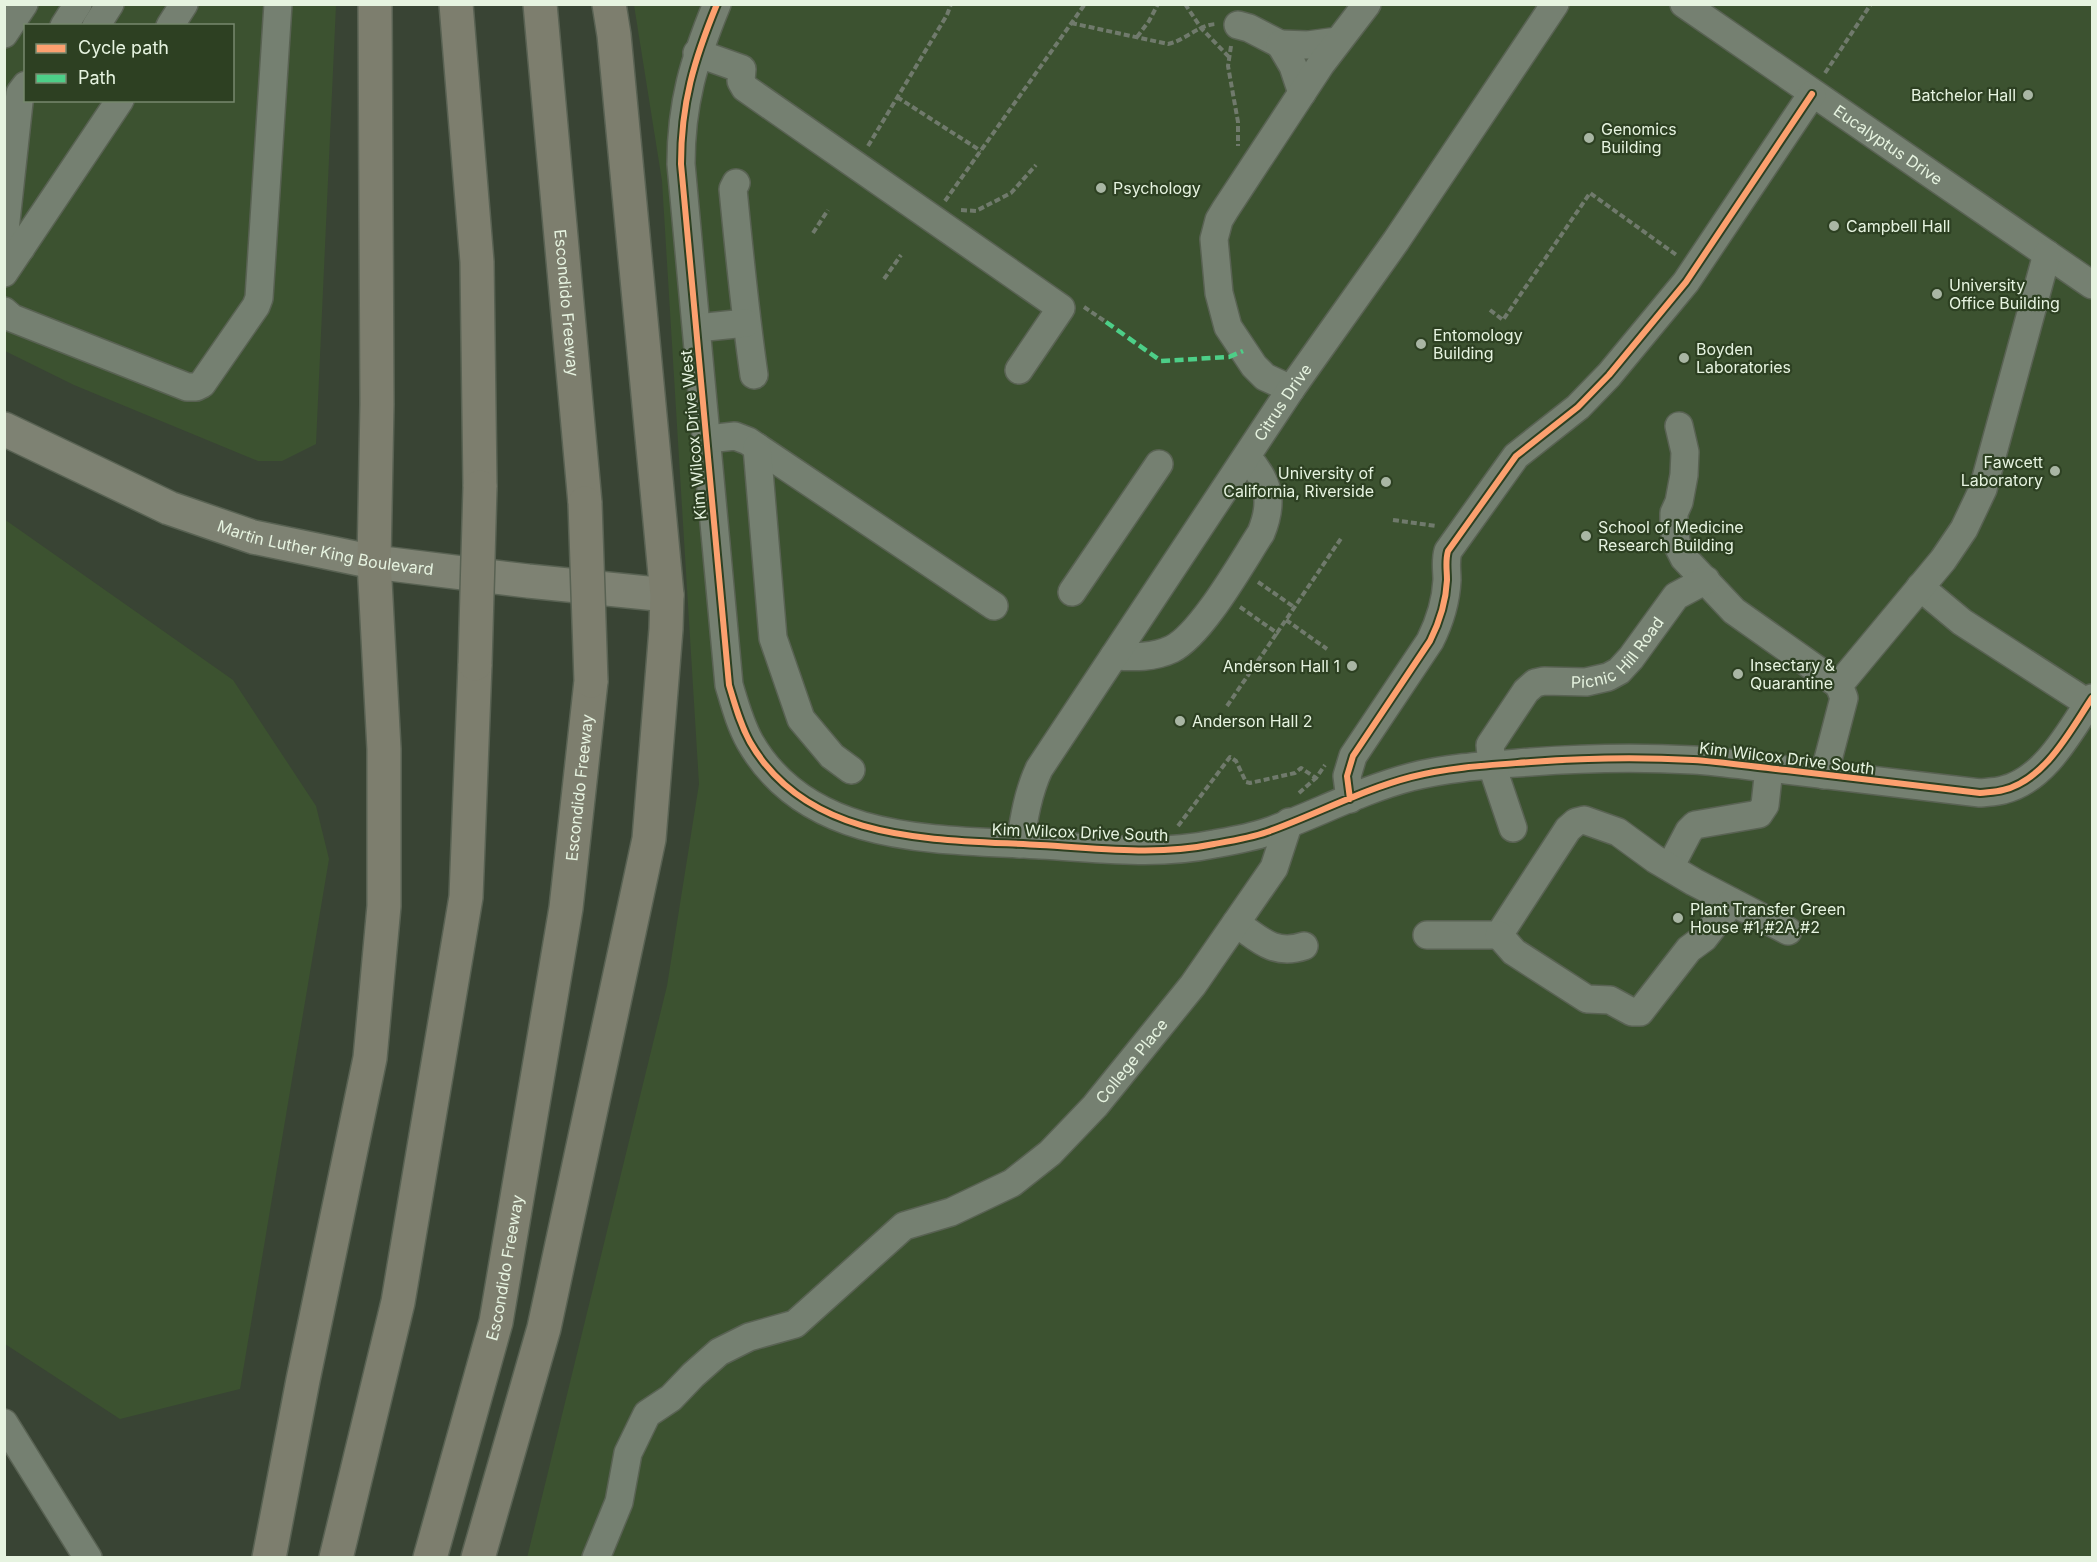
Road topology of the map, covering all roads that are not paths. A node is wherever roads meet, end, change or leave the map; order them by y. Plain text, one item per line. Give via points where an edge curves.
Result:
1 (24, 4) edge
2 (78, 4) edge
3 (110, 4) edge
4 (184, 4) edge
5 (278, 4) edge
6 (375, 4) edge
7 (456, 4) edge
8 (540, 4) edge
9 (609, 4) edge
10 (717, 4) edge
11 (1367, 4) edge
12 (1555, 4) edge
13 (1684, 4) edge
14 (65, 24) edge
15 (97, 24) edge
16 (171, 24) edge
17 (1238, 25) road end
18 (4, 34) edge
19 (1338, 41) junction
20 (1280, 44) junction
21 (697, 53) junction
22 (19, 90) edge
23 (1302, 93) junction
24 (1812, 94) junction
25 (119, 102) edge
26 (736, 183) dead end
27 (21, 248) junction
28 (2047, 254) junction
29 (4, 273) edge
30 (2092, 285) edge
31 (4, 311) edge
32 (746, 323) junction
33 (697, 328) junction
34 (1019, 370) dead end
35 (754, 375) dead end
36 (1291, 390) junction
37 (1679, 426) dead end
38 (4, 429) edge
39 (708, 439) junction
40 (758, 447) junction
41 (1247, 457) junction
42 (1159, 464) dead end
43 (374, 562) junction
44 (1706, 580) junction
45 (1920, 587) junction
46 (1072, 592) dead end
47 (667, 595) junction
48 (994, 606) dead end
49 (1114, 656) junction
50 (1839, 685) junction
51 (2091, 701) edge
52 (1492, 766) junction
53 (1769, 768) junction
54 (851, 770) dead end
55 (1824, 775) junction
56 (1350, 799) junction
57 (842, 821) joint
58 (1289, 822) junction
59 (1513, 828) dead end
60 (1020, 844) junction
61 (1670, 867) junction
62 (1732, 902) junction
63 (1236, 923) junction
64 (1788, 931) dead end
65 (1427, 935) dead end
66 (1499, 935) junction
67 (1304, 946) dead end
68 (4, 1423) edge
69 (88, 1557) edge
70 (269, 1557) edge
71 (336, 1557) edge
72 (430, 1557) edge
73 (478, 1557) edge
74 (596, 1557) edge

1 - 18 street
2 - 14 street
3 - 15 street
4 - 16 street
5 - 31 street via 259,298 202,384 187,387 12,318
6 - 43 highway
7 - 71 highway, bridge via 477,262 480,487 466,897 398,1302
8 - 72 highway, Escondido Freeway, bridge via 585,503 591,681 566,908 496,1322
9 - 47 highway
10 - 21 street, Kim Wilcox Drive West
11 - 19 street
12 - 36 street, Citrus Drive
13 - 24 street, Eucalyptus Drive
17 - 20 street
19 - 20 street
19 - 23 street
20 - 23 street
21 - 33 street, Kim Wilcox Drive West via 681,135
21 - 34 street via 742,69 745,88 1061,308
22 - 27 street via 5,230
23 - 36 street via 1225,210 1214,239 1219,293 1228,327 1264,377
24 - 28 street, Eucalyptus Drive
24 - 56 street via 1686,282 1578,407 1516,456 1448,551 1439,622 1353,756 1347,776
25 - 27 street
26 - 32 street
27 - 29 street
28 - 30 street, Eucalyptus Drive
28 - 45 street via 1983,489 1964,529
32 - 33 street
32 - 35 street
33 - 39 street, Kim Wilcox Drive West
36 - 41 street, Citrus Drive
37 - 44 street via 1685,452 1684,475 1674,513 1676,542 1690,567
38 - 43 main road, Martin Luther King Boulevard via 169,508 253,537
39 - 40 street via 735,436
39 - 57 street, Kim Wilcox Drive West via 729,686 738,715 751,744 791,791
40 - 48 street
40 - 54 street via 773,638 801,719 832,756
41 - 49 street, Citrus Drive
41 - 49 street via 1265,482 1268,517 1209,612 1173,648 1139,657
42 - 46 street
43 - 47 main road, Martin Luther King Boulevard
43 - 70 highway via 384,749 384,906 370,1058
44 - 50 street via 1734,611
44 - 52 street, Picnic Hill Road via 1676,596 1619,671 1586,682 1535,683 1492,740
45 - 50 street
45 - 51 street via 1962,622
47 - 73 highway via 649,839 544,1328
49 - 60 street, Citrus Drive via 1039,769 1024,815
50 - 55 street via 1844,698
51 - 55 street, Kim Wilcox Drive South via 2039,770 2004,790 1980,794
52 - 53 street, Kim Wilcox Drive South via 1615,758 1694,760
52 - 56 street, Kim Wilcox Drive South via 1411,777
52 - 59 street
53 - 55 street, Kim Wilcox Drive South
53 - 61 street via 1765,805 1759,814 1695,825
56 - 58 street, Kim Wilcox Drive South
57 - 60 street, Kim Wilcox Drive South via 883,832
58 - 60 street, Kim Wilcox Drive South via 1266,832 1186,849 1138,851
58 - 63 street, College Place via 1274,868
61 - 62 street
61 - 66 street via 1618,832 1584,820 1576,822
62 - 64 street
62 - 66 street via 1640,1012 1610,1000 1587,999 1514,952
63 - 67 street via 1274,948 1291,950
63 - 74 street, College Place via 1193,985 1095,1106 1050,1152 1012,1183 951,1212 904,1226 795,1324 749,1337 718,1352 671,1398 647,1414 628,1453 619,1503
65 - 66 street
68 - 69 street

